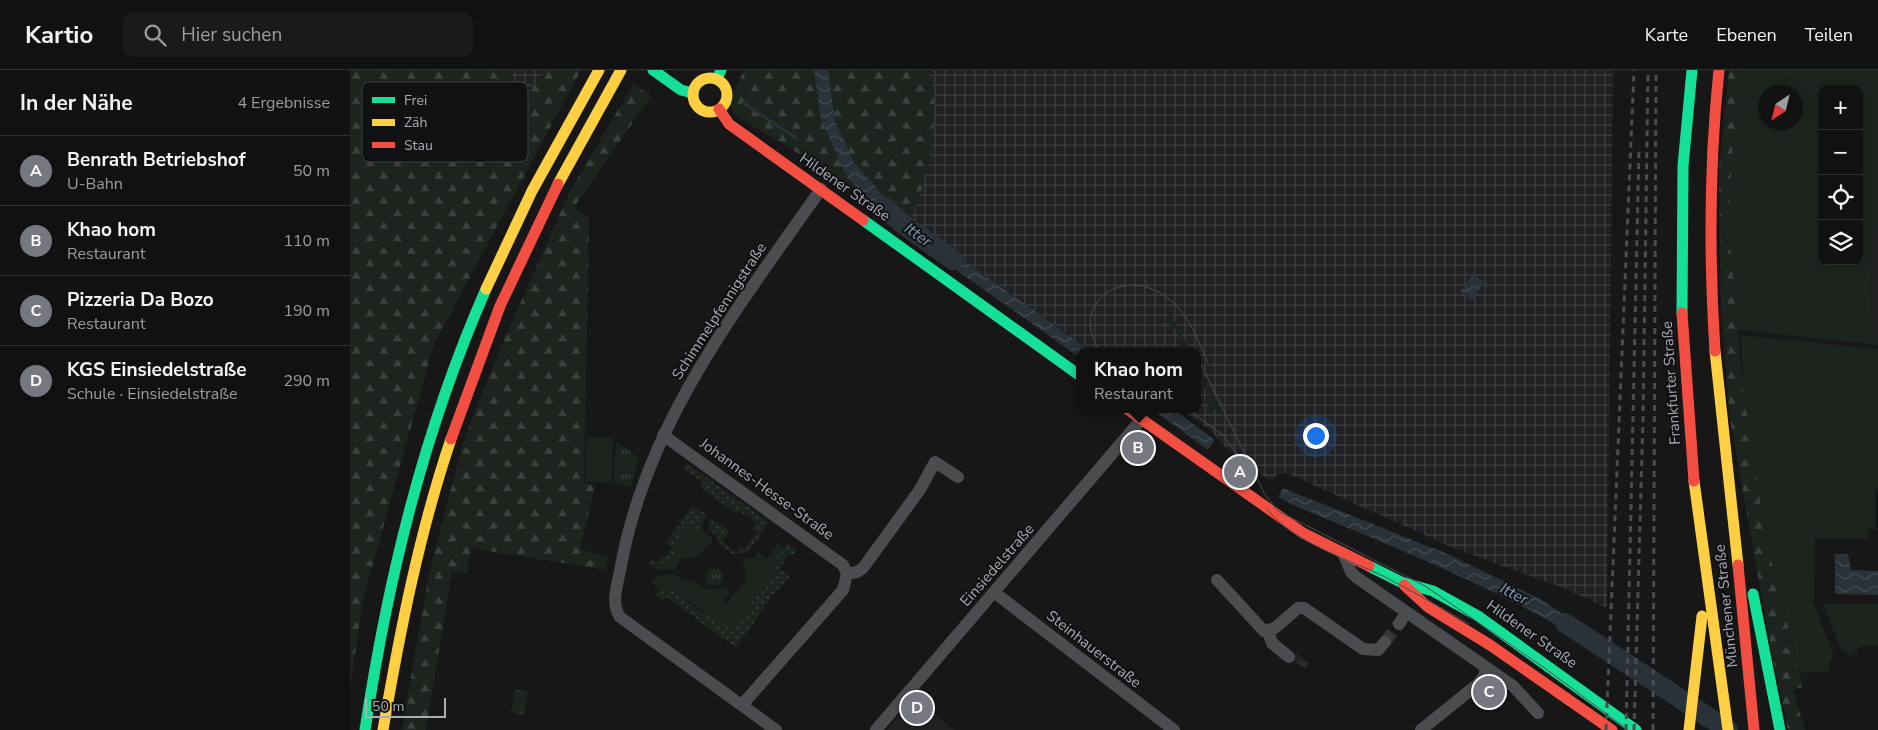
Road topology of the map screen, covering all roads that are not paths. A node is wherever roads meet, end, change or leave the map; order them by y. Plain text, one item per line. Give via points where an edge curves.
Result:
1 (599, 70) edge
2 (621, 70) edge
3 (653, 70) edge
4 (1684, 70) edge
5 (1692, 70) edge
6 (1719, 70) edge
7 (719, 75) edge
8 (1690, 88) junction
9 (693, 93) junction
10 (719, 109) junction
11 (821, 189) junction
12 (1076, 373) edge
13 (1132, 413) edge
14 (1142, 420) junction
15 (663, 434) junction
16 (958, 477) dead end
17 (1728, 478) junction
18 (1343, 553) junction
19 (847, 574) junction
20 (1218, 580) dead end
21 (1401, 582) junction
22 (995, 593) junction
23 (1708, 594) junction
24 (1268, 631) junction
25 (1385, 642) tunnel mouth
26 (1289, 657) dead end
27 (1486, 668) junction
28 (742, 705) junction
29 (1538, 713) dead end
30 (365, 730) edge
31 (383, 730) edge
32 (776, 730) edge
33 (876, 730) edge
34 (1173, 730) edge
35 (1421, 730) edge
36 (1612, 730) edge
37 (1636, 730) edge
38 (1689, 730) edge
39 (1728, 730) edge
40 (1754, 730) edge
41 (1780, 730) edge

1 - 30 main road via 498,260 440,404 396,555
2 - 31 main road via 550,194 518,261 463,396 420,539 390,674
3 - 9 main road via 681,90
4 - 8 main road
5 - 8 main road, Frankfurter Straße
6 - 17 main road via 1713,120 1710,230 1712,314
7 - 9 main road via 700,81
7 - 10 main road via 726,91 725,101
8 - 23 main road, Frankfurter Straße via 1680,232 1682,332 1691,456
9 - 10 main road via 703,110
10 - 11 main road, Hildener Straße via 729,124
11 - 12 main road, Hildener Straße
11 - 15 street, Schimmelpfennigstraße via 711,348
13 - 14 main road, Hildener Straße
14 - 18 main road, Hildener Straße via 1291,525
14 - 22 street, Einsiedelstraße
15 - 19 street, Johannes-Hesse-Straße via 844,566
15 - 28 street, Schimmelpfennigstraße via 647,471 633,518 614,602 616,611
16 - 19 street via 936,462 863,568
17 - 40 main road, Münchener Straße
17 - 41 main road via 1739,508
18 - 21 main road, Hildener Straße
18 - 27 street via 1351,572 1402,618
19 - 28 street via 843,590
20 - 24 street via 1259,628
21 - 36 main road, Hildener Straße via 1428,607 1490,645
21 - 37 main road, Hildener Straße via 1433,591 1478,616
22 - 33 street, Einsiedelstraße
22 - 34 street, Steinhauerstraße
23 - 38 main road via 1702,606 1702,630
23 - 39 main road, Frankfurter Straße
24 - 25 street via 1298,608 1304,608 1363,650 1378,650
24 - 26 street via 1272,643
27 - 29 street via 1513,686
27 - 35 street via 1478,684
28 - 32 street, Schimmelpfennigstraße

